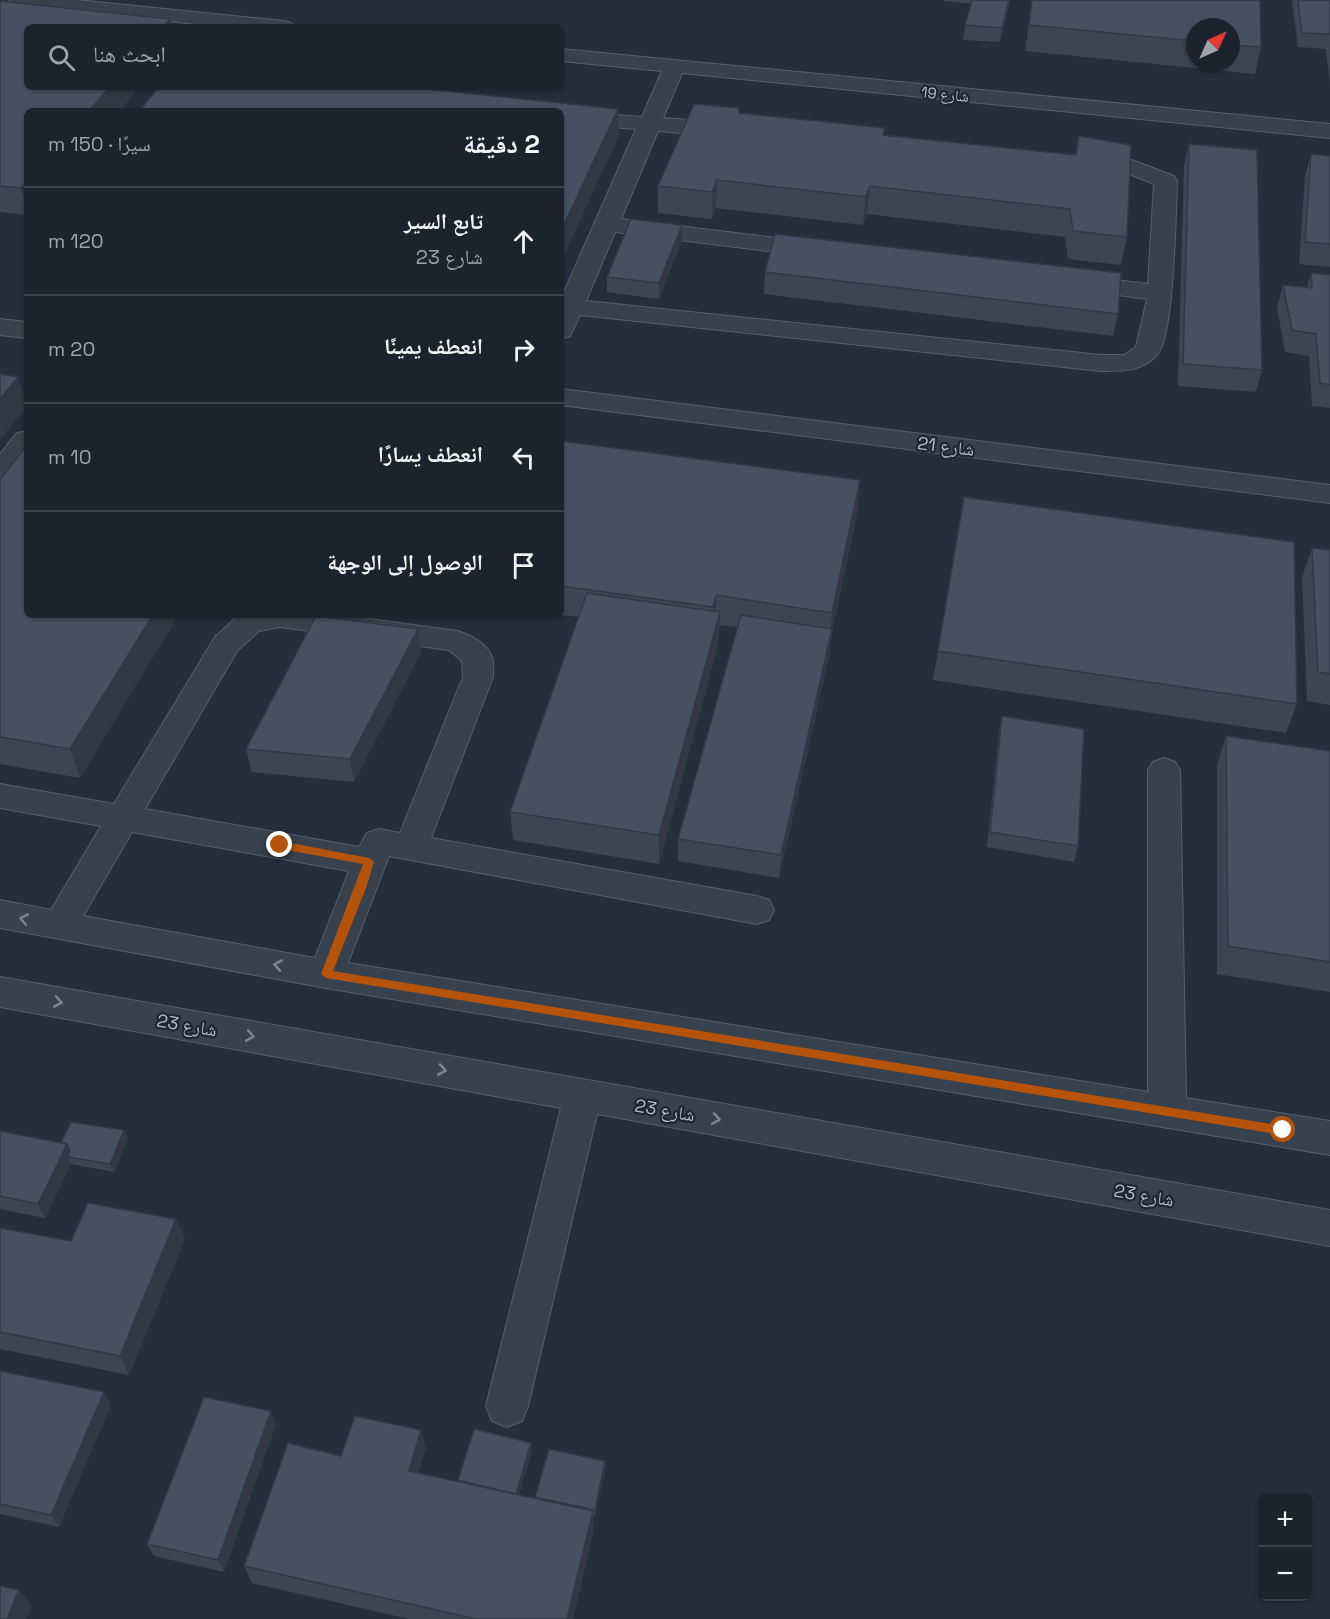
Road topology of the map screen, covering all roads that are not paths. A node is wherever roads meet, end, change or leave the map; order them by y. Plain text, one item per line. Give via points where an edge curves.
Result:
1 (19, 0) edge
2 (255, 24) edge
3 (564, 55) edge
4 (674, 67) junction
5 (564, 117) edge
6 (650, 123) junction
7 (1330, 131) edge
8 (755, 132) edge
9 (1059, 159) edge
10 (607, 224) junction
11 (840, 253) edge
12 (1053, 280) edge
13 (1160, 293) junction
14 (566, 307) edge
15 (0, 327) edge
16 (24, 330) edge
17 (564, 398) edge
18 (24, 443) edge
19 (0, 472) edge
20 (1330, 495) edge
21 (274, 618) edge
22 (287, 618) edge
23 (1164, 770) dead end
24 (0, 796) edge
25 (124, 816) junction
26 (411, 847) junction
27 (369, 862) junction
28 (757, 910) dead end
29 (0, 914) edge
30 (59, 926) junction
31 (326, 974) junction
32 (0, 992) edge
33 (583, 1095) junction
34 (1167, 1112) junction
35 (1330, 1138) edge
36 (1330, 1228) edge
37 (507, 1406) dead end

1 - 2 street
3 - 4 street, شارع 19
4 - 6 street
4 - 7 street, شارع 19
5 - 6 street
6 - 8 street
6 - 10 street
9 - 13 street via 1129,166 1166,181
10 - 11 street
10 - 14 street
12 - 13 street
13 - 14 street via 1148,350 1130,363 1089,362
15 - 16 street
17 - 20 street, شارع 21
18 - 19 street
21 - 25 street via 250,622 226,644
22 - 26 street via 458,641 477,657 478,677
23 - 34 street
24 - 25 street
25 - 27 street
25 - 30 street
26 - 27 street via 379,842
26 - 28 street
27 - 31 street
30 -> 29 street
31 -> 30 street
31 - 34 street
32 -> 33 street, شارع 23
33 -> 36 street, شارع 23
33 - 37 street
34 - 35 street

